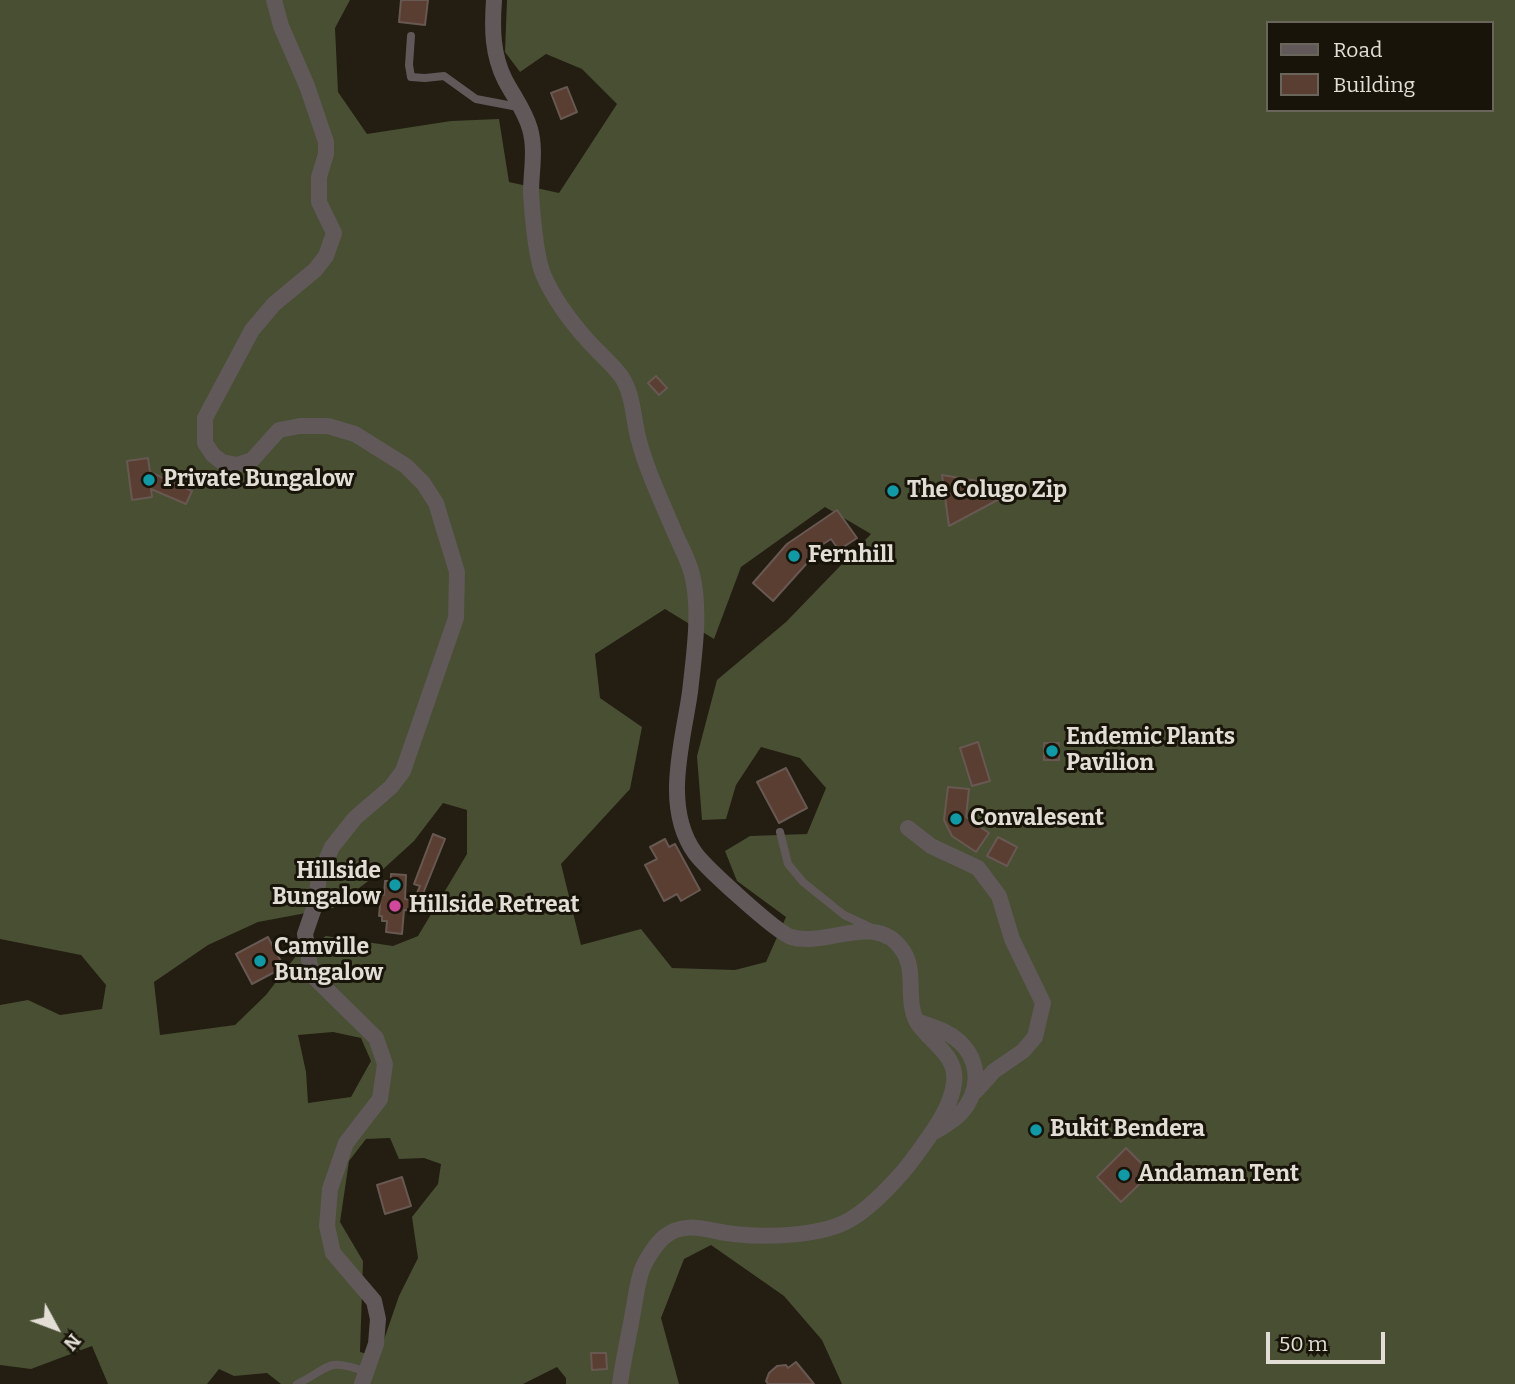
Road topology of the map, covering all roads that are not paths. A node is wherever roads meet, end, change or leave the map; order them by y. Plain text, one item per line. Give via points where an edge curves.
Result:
1 (274, 0) edge
2 (494, 0) edge
3 (411, 36) dead end
4 (521, 107) junction
5 (908, 828) dead end
6 (780, 832) dead end
7 (881, 934) junction
8 (916, 1021) junction
9 (976, 1091) junction
10 (930, 1136) junction
11 (365, 1378) edge
12 (297, 1384) edge
13 (620, 1384) edge

1 - 11 street via 326,142 319,202 334,233 315,271 274,304 252,330 205,418 205,443 222,462 237,465 252,460 279,430 328,426 355,435 423,482 436,503 457,572 456,618 403,771 332,847 319,876 305,934 316,979 376,1038 385,1064 380,1099 346,1143 330,1189 327,1226 333,1253 374,1301 376,1344
2 - 4 street via 495,54
3 - 4 lane via 411,77 443,76 475,99
4 - 7 street via 532,134 531,193 540,269 558,304 622,378 646,461 692,576 696,606 690,693 677,769 680,819 686,836 695,854 773,927 791,937
5 - 9 street via 931,846 978,868 999,896 1012,939 1044,1003 1035,1037
6 - 7 lane via 788,864 803,881 844,915
7 - 8 street via 903,951
8 - 9 street via 947,1033 968,1052 976,1072
8 - 10 street via 953,1066 947,1107
9 - 10 street via 959,1115
10 - 13 street via 909,1166 874,1200 850,1220 833,1227 748,1235 701,1227 666,1235 643,1266
11 - 12 lane via 342,1363 321,1368

